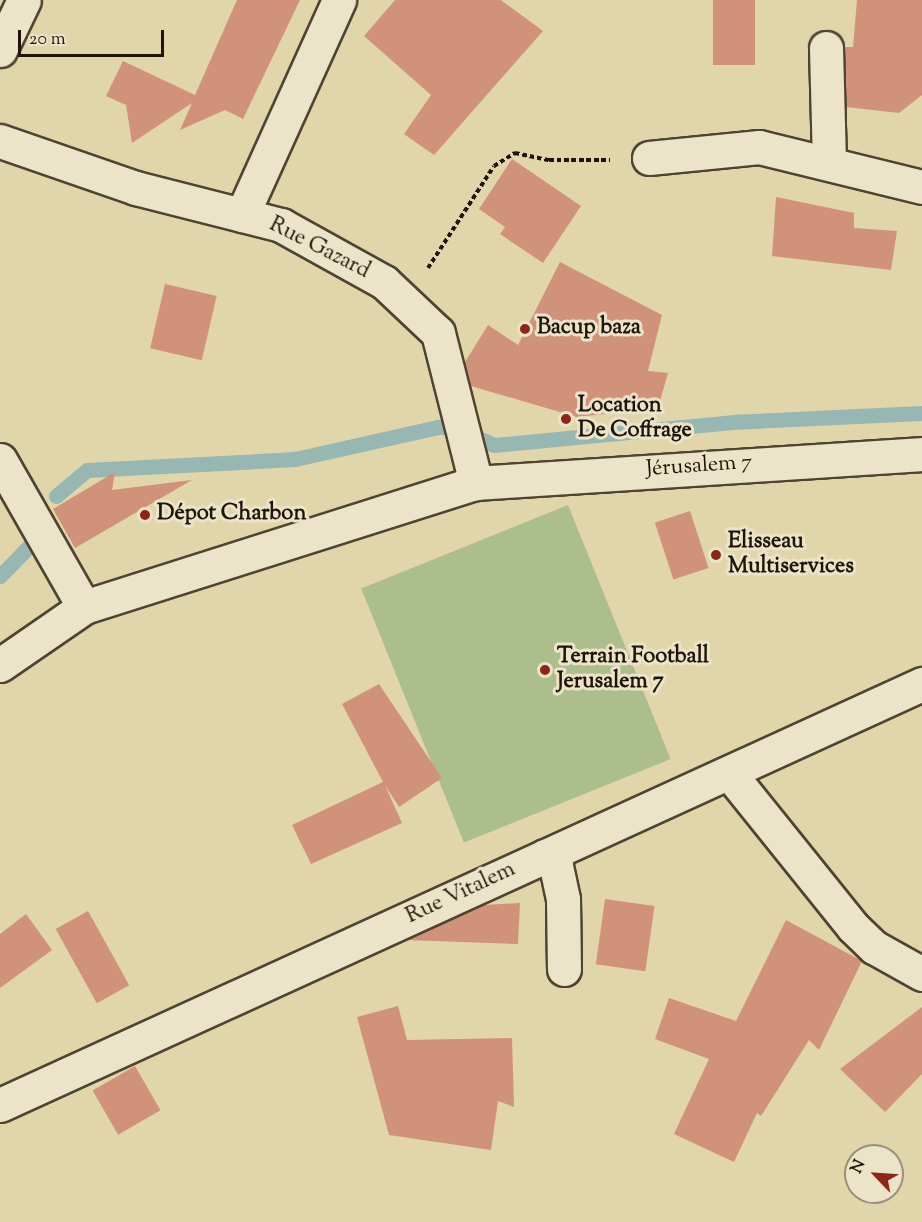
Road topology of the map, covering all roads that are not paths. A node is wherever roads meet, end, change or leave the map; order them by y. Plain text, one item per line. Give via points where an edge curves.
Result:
1 (24, 0) edge
2 (339, 0) edge
3 (826, 48) dead end
4 (0, 50) edge
5 (0, 141) edge
6 (649, 158) road end
7 (829, 161) junction
8 (922, 187) edge
9 (242, 215) junction
10 (922, 454) edge
11 (0, 460) edge
12 (476, 483) junction
13 (84, 607) junction
14 (0, 665) edge
15 (922, 684) edge
16 (730, 774) junction
17 (545, 856) junction
18 (564, 969) dead end
19 (922, 974) edge
20 (0, 1105) edge

1 - 4 street
2 - 9 street
3 - 7 street
5 - 9 street, Rue Gazard via 136,188
6 - 7 street via 759,147
7 - 8 street
9 - 12 street, Rue Gazard via 281,225 384,282 438,333
10 - 12 street, Jérusalem 7
11 - 13 street
12 - 13 street, Jérusalem 7
13 - 14 street
15 - 16 street, Rue Vitalem
16 - 17 street, Rue Vitalem
16 - 19 street via 853,927 874,947
17 - 18 street via 556,866 563,899
17 - 20 street, Rue Vitalem

